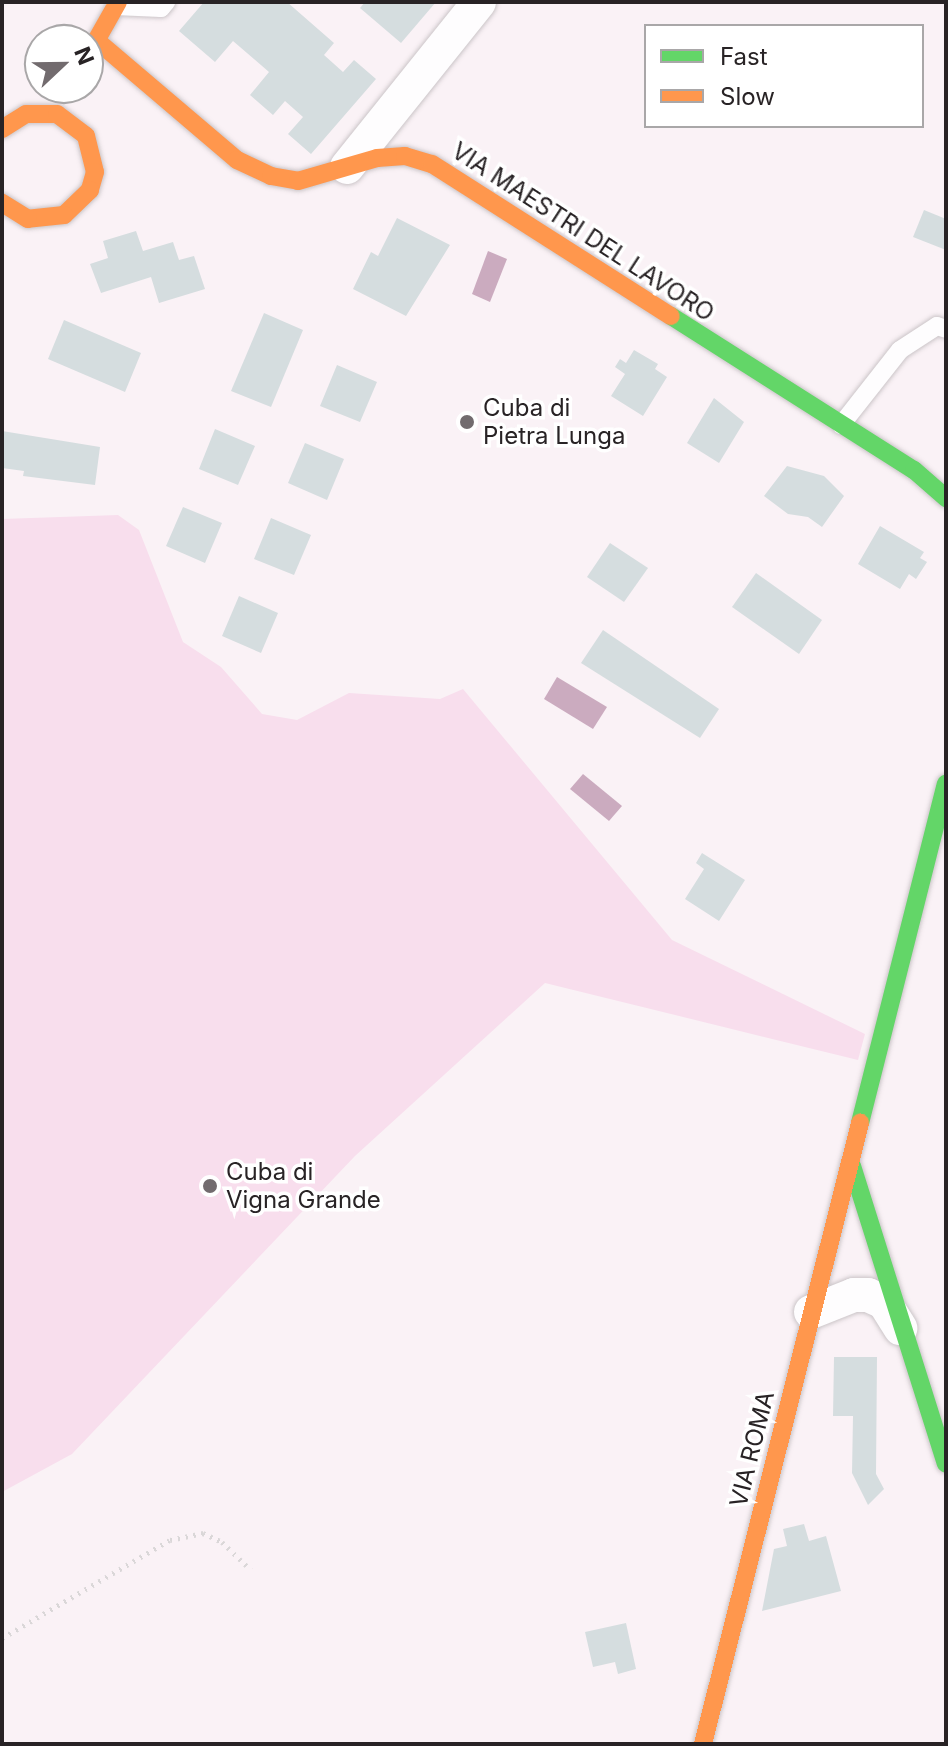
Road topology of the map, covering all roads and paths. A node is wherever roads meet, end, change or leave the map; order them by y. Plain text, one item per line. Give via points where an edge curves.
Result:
1 (166, 2) edge
2 (479, 2) edge
3 (117, 4) edge
4 (104, 27) edge
5 (104, 57) edge
6 (2, 129) edge
7 (347, 167) junction
8 (6, 207) edge
9 (2, 230) edge
10 (946, 329) edge
11 (841, 425) junction
12 (930, 469) edge
13 (946, 498) edge
14 (946, 784) edge
15 (852, 1166) junction
16 (811, 1312) junction
17 (909, 1343) junction
18 (946, 1464) edge
19 (251, 1570) dead end
20 (2, 1638) edge
21 (703, 1744) edge

1 - 3 lane via 161,8
2 - 7 street
3 - 4 street
5 - 7 street, VIA MAESTRI DEL LAVORO via 237,160 271,176 298,181
6 - 8 street via 26,114 60,106 86,136 95,172 90,190 72,210 46,221
7 - 11 street, VIA MAESTRI DEL LAVORO via 405,156 432,164
8 - 9 street
10 - 11 lane via 937,326 900,350
11 - 12 street, VIA MAESTRI DEL LAVORO
12 - 13 street, VIA MAESTRI DEL LAVORO
14 - 15 street, VIA ROMA
15 - 16 street, VIA ROMA
15 - 17 street
16 - 17 street via 854,1295 868,1295 884,1302
16 - 21 street, VIA ROMA
17 - 18 street
19 - 20 path via 222,1542 203,1533 170,1540

